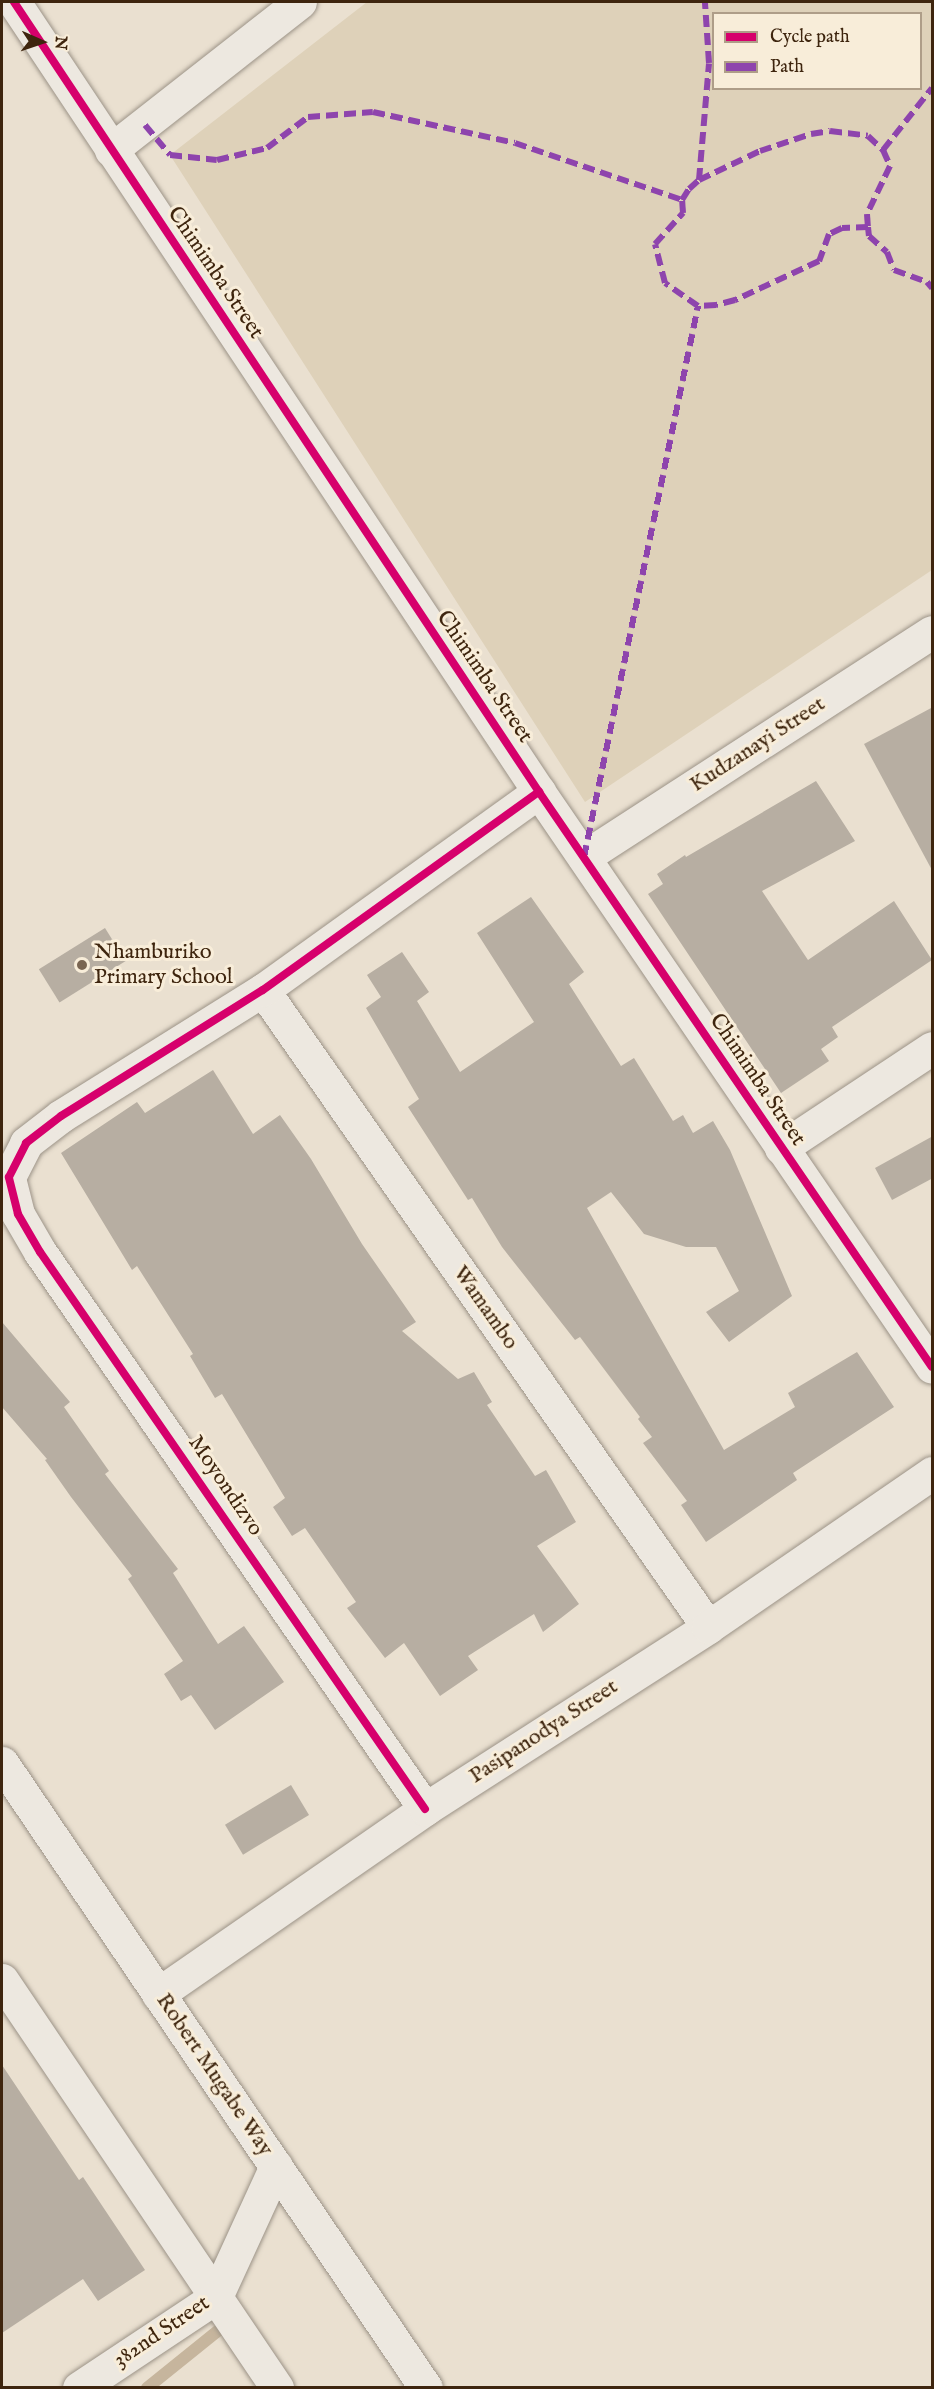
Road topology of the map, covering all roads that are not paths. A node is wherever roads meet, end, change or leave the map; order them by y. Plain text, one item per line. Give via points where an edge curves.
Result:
1 (14, 2) edge
2 (300, 2) edge
3 (111, 150) junction
4 (933, 632) edge
5 (539, 792) junction
6 (584, 857) junction
7 (262, 990) junction
8 (933, 1048) edge
9 (781, 1148) junction
10 (933, 1367) edge
11 (933, 1473) edge
12 (708, 1627) junction
13 (2, 1763) edge
14 (425, 1809) junction
15 (3, 1986) edge
16 (158, 1994) junction
17 (276, 2166) junction
18 (216, 2297) junction
19 (79, 2388) edge
20 (277, 2388) edge
21 (426, 2388) edge

1 - 3 street, Chimimba Street
2 - 3 street
3 - 5 street, Chimimba Street
4 - 6 street, Kudzanayi Street
5 - 6 street, Chimimba Street
5 - 7 street
6 - 9 street, Chimimba Street
7 - 12 street, Wamambo
7 - 14 street, Moyondizvo via 61,1116 26,1143 9,1177 18,1214 40,1252
8 - 9 street
9 - 10 street, Chimimba Street
11 - 12 street, Pasipanodya Street
12 - 14 street, Pasipanodya Street
13 - 16 street, Robert Mugabe Way
14 - 16 street, Pasipanodya Street
15 - 18 street
16 - 17 street, Robert Mugabe Way
17 - 18 street, 382nd Street
17 - 21 street, Robert Mugabe Way
18 - 19 street, 382nd Street
18 - 20 street

